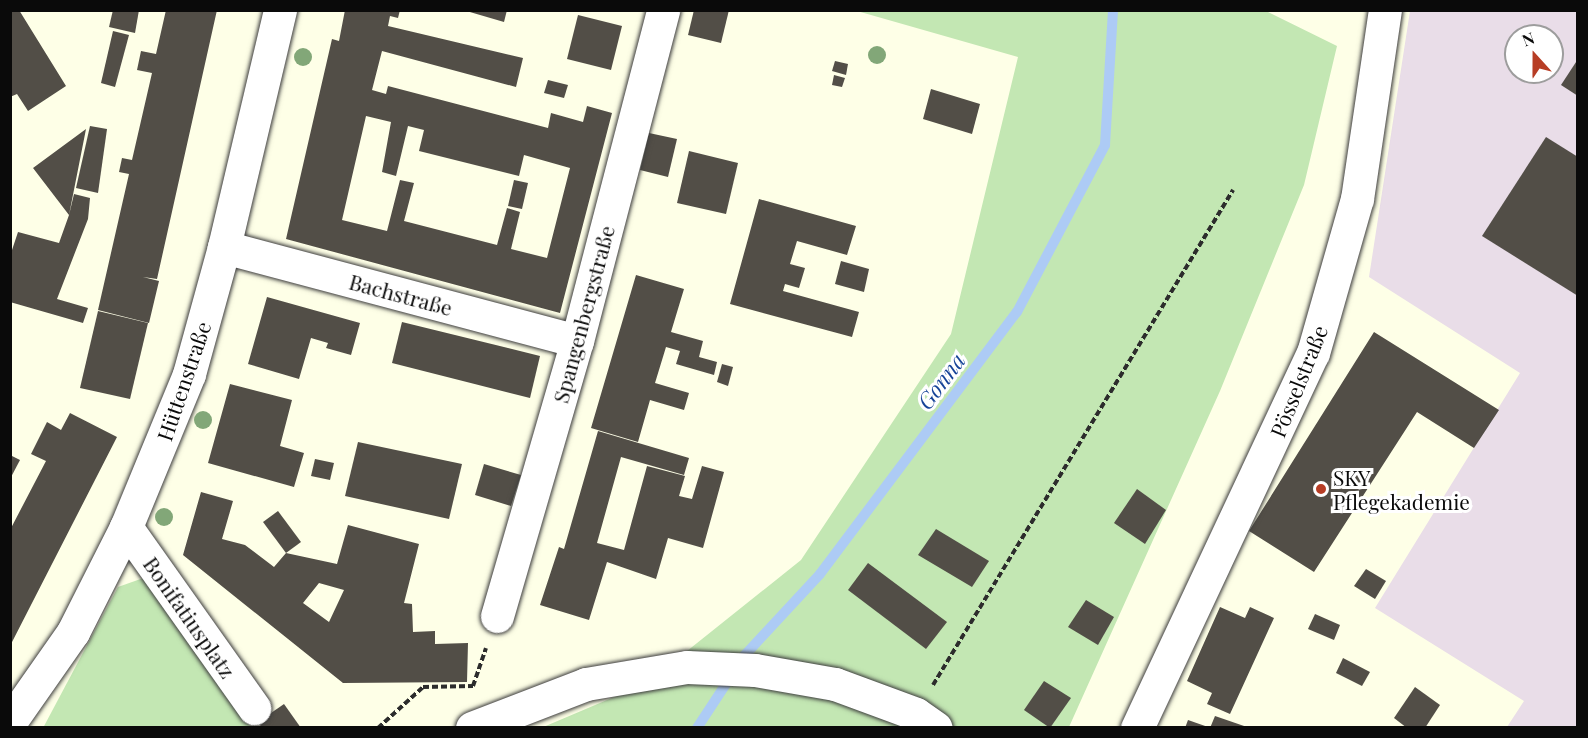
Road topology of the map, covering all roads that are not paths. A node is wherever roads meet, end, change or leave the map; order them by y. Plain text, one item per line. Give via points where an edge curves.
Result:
1 (280, 10) edge
2 (663, 10) edge
3 (1385, 10) edge
4 (224, 247) junction
5 (577, 341) junction
6 (126, 527) junction
7 (497, 616) road end
8 (254, 708) dead end
9 (926, 721) edge
10 (10, 722) edge
11 (472, 728) edge
12 (1137, 728) edge

1 - 4 street, Hüttenstraße
2 - 5 street, Spangenbergstraße
3 - 12 street, Pösselstraße via 1357,199 1313,353
4 - 5 street, Bachstraße
4 - 6 street, Hüttenstraße via 189,374
5 - 7 street, Spangenbergstraße
6 - 8 street, Bonifatiusplatz
6 - 10 street, Hüttenstraße via 74,632
9 - 11 street via 836,684 755,670 687,667 586,684

